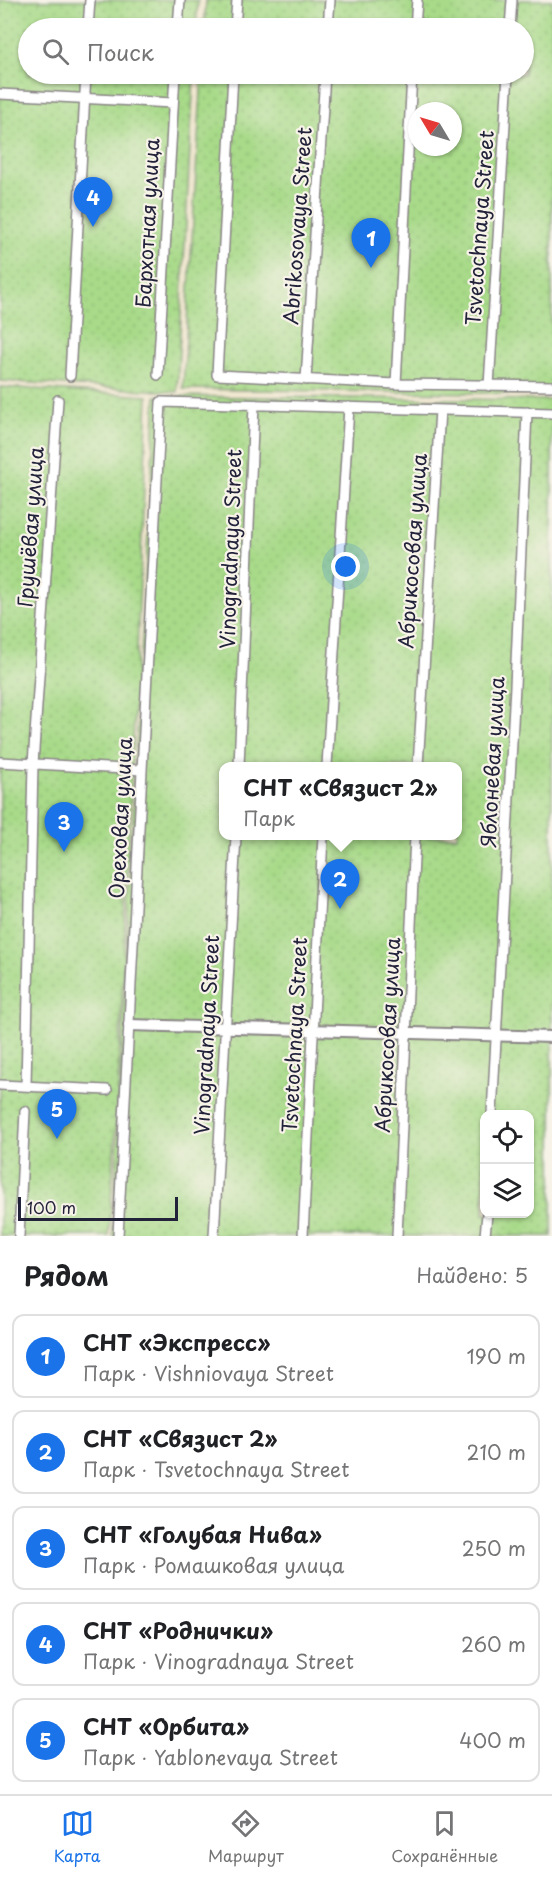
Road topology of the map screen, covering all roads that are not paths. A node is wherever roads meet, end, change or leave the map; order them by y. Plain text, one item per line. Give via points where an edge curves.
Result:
1 (90, 0) edge
2 (180, 0) edge
3 (237, 0) edge
4 (330, 0) edge
5 (417, 0) edge
6 (512, 0) edge
7 (89, 18) edge
8 (179, 18) edge
9 (236, 18) edge
10 (329, 18) edge
11 (416, 18) edge
12 (511, 18) edge
13 (86, 84) edge
14 (174, 84) edge
15 (232, 84) edge
16 (324, 84) edge
17 (411, 84) edge
18 (507, 84) edge
19 (0, 94) edge
20 (85, 98) junction
21 (173, 103) junction
22 (158, 375) dead end
23 (70, 376) dead end
24 (306, 380) junction
25 (396, 384) junction
26 (489, 386) junction
27 (552, 386) edge
28 (58, 400) dead end
29 (254, 405) junction
30 (350, 407) junction
31 (440, 410) junction
32 (527, 412) junction
33 (552, 413) edge
34 (0, 762) edge
35 (239, 762) edge
36 (327, 762) edge
37 (418, 762) edge
38 (33, 764) junction
39 (142, 770) junction
40 (236, 840) edge
41 (323, 840) edge
42 (415, 840) edge
43 (129, 1025) junction
44 (225, 1028) junction
45 (313, 1030) junction
46 (406, 1033) junction
47 (496, 1035) junction
48 (552, 1037) edge
49 (0, 1085) edge
50 (26, 1086) junction
51 (107, 1090) dead end
52 (492, 1110) edge
53 (25, 1111) dead end
54 (487, 1218) edge
55 (19, 1236) edge
56 (118, 1236) edge
57 (214, 1236) edge
58 (303, 1236) edge
59 (397, 1236) edge
60 (485, 1236) edge

1 - 7 street
2 - 8 street
3 - 9 street
4 - 10 street
5 - 11 street
6 - 12 street
13 - 20 street
14 - 21 street, Бархотная улица
15 - 24 street via 217,375
16 - 24 street, Abrikosovaya Street
17 - 25 street
18 - 26 street, Tsvetochnaya Street
19 - 20 street
20 - 21 street
20 - 23 street
21 - 22 street, Бархотная улица
24 - 25 street
25 - 26 street
26 - 27 street
28 - 38 street, Грушёвая улица
29 - 30 street
29 - 35 street, Vinogradnaya Street
29 - 39 street, Ореховая улица via 161,402
30 - 31 street
30 - 36 street
31 - 32 street
31 - 37 street, Абрикосовая улица
32 - 33 street
32 - 47 street, Яблоневая улица
34 - 38 street
38 - 39 street
38 - 50 street, Грушёвая улица
39 - 43 street, Ореховая улица
40 - 44 street, Vinogradnaya Street
41 - 45 street, Tsvetochnaya Street
42 - 46 street, Абрикосовая улица
43 - 44 street
43 - 56 street, Ореховая улица
44 - 45 street
44 - 57 street, Vinogradnaya Street
45 - 46 street
45 - 58 street, Tsvetochnaya Street
46 - 47 street
46 - 59 street, Абрикосовая улица
47 - 48 street
47 - 52 street, Яблоневая улица
49 - 50 street
50 - 51 street
53 - 55 street
54 - 60 street

